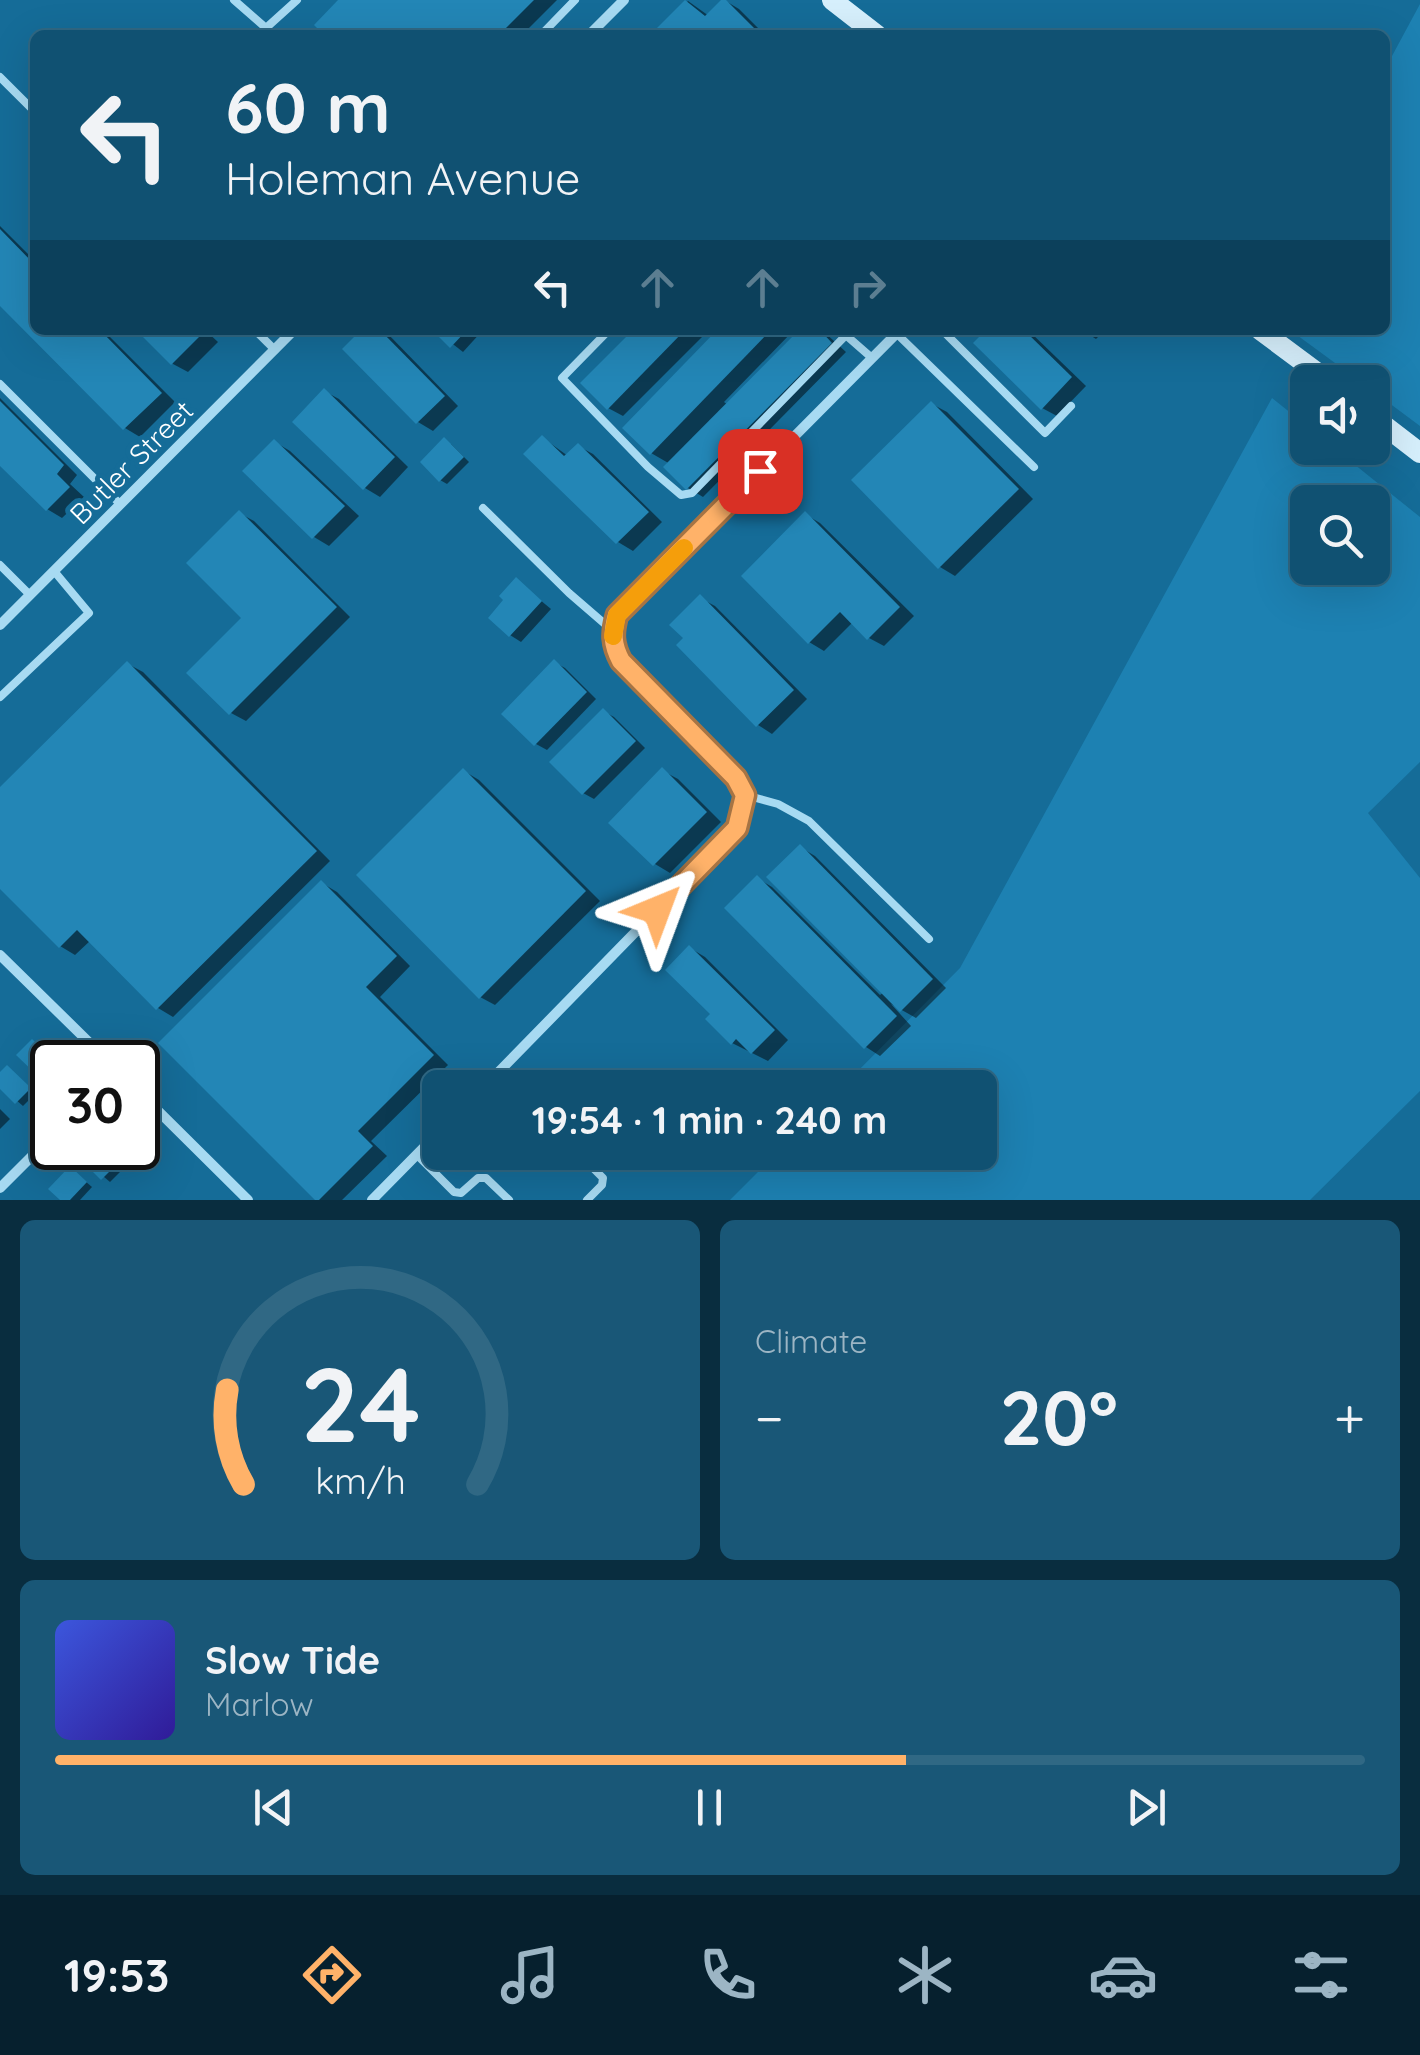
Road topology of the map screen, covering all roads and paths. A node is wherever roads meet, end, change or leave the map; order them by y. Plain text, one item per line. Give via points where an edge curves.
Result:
1 (234, 0) edge
2 (297, 0) edge
3 (575, 0) edge
4 (624, 0) edge
5 (832, 0) edge
6 (547, 30) edge
7 (594, 30) edge
8 (870, 30) edge
9 (0, 77) edge
10 (30, 107) edge
11 (260, 335) edge
12 (289, 335) edge
13 (603, 335) edge
14 (842, 335) edge
15 (848, 335) edge
16 (895, 335) edge
17 (901, 335) edge
18 (947, 335) edge
19 (1267, 335) edge
20 (274, 350) junction
21 (872, 358) junction
22 (1307, 365) edge
23 (0, 384) edge
24 (1071, 406) dead end
25 (1390, 430) edge
26 (736, 446) junction
27 (1420, 453) edge
28 (1034, 467) dead end
29 (760, 471) junction
30 (120, 504) junction
31 (483, 508) dead end
32 (0, 565) edge
33 (54, 571) junction
34 (30, 594) junction
35 (0, 625) edge
36 (613, 631) junction
37 (0, 697) edge
38 (745, 795) junction
39 (929, 939) dead end
40 (0, 954) edge
41 (87, 1040) edge
42 (500, 1070) edge
43 (160, 1113) edge
44 (422, 1149) edge
45 (416, 1155) junction
46 (30, 1158) edge
47 (594, 1170) edge
48 (0, 1188) edge
49 (248, 1200) edge
50 (372, 1200) edge
51 (510, 1200) edge
52 (588, 1200) edge

1 - 2 lane via 266,28
3 - 6 lane
4 - 7 street
5 - 8 main road
9 - 10 lane
11 - 20 lane
12 - 20 street, Butler Street
13 - 26 lane via 562,378 681,495 692,492
14 - 26 lane
15 - 21 lane
16 - 21 street
17 - 28 lane
18 - 24 lane via 1044,432
19 - 22 main road
20 - 30 street, Butler Street
21 - 29 street
23 - 30 lane
25 - 27 main road
26 - 29 lane
29 - 36 street via 617,615
30 - 33 street, Butler Street
31 - 36 lane
32 - 34 lane
33 - 34 street, Butler Street
33 - 37 lane via 89,613
34 - 35 street, Butler Street
36 - 38 street via 621,661
38 - 39 lane via 809,821
38 - 42 street via 737,828
40 - 41 street
43 - 49 street
44 - 45 street
45 - 50 street
45 - 51 lane via 454,1192 486,1178
46 - 48 street
47 - 52 lane via 602,1185

